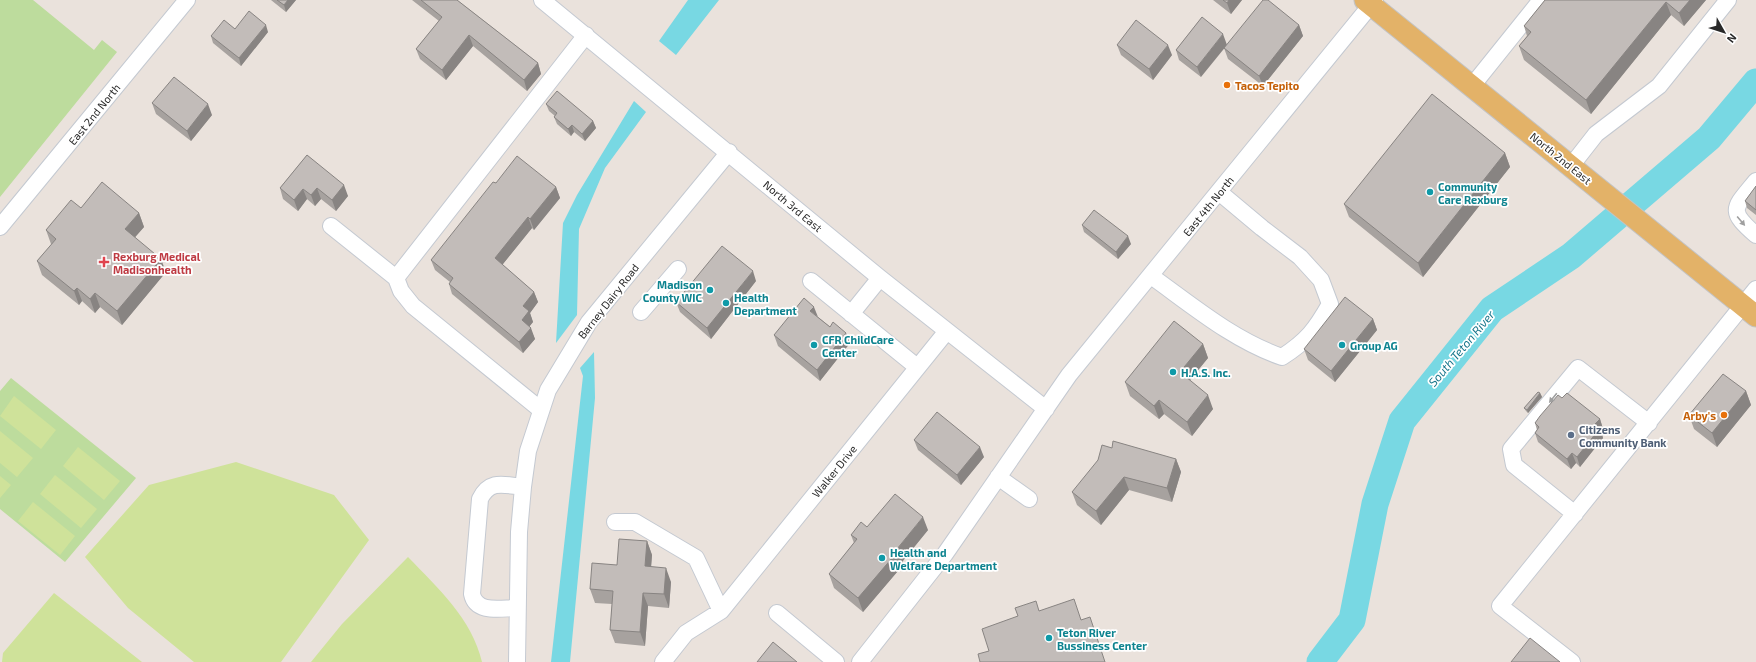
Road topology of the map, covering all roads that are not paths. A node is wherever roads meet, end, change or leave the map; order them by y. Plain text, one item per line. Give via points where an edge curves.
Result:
1 (187, 0) edge
2 (542, 0) edge
3 (1541, 0) edge
4 (1728, 0) edge
5 (1371, 2) edge
6 (586, 36) junction
7 (1472, 86) junction
8 (729, 152) junction
9 (1570, 166) junction
10 (1756, 181) edge
11 (1219, 192) junction
12 (331, 226) dead end
13 (0, 227) edge
14 (1756, 235) edge
15 (678, 269) dead end
16 (1151, 276) junction
17 (396, 278) junction
18 (880, 278) junction
19 (811, 282) dead end
20 (1756, 290) edge
21 (1750, 311) edge
22 (641, 312) dead end
23 (851, 314) junction
24 (947, 331) junction
25 (917, 367) junction
26 (1046, 409) junction
27 (541, 410) junction
28 (1649, 423) junction
29 (998, 477) junction
30 (523, 487) junction
31 (1029, 499) dead end
32 (1575, 514) junction
33 (614, 522) dead end
34 (516, 608) junction
35 (721, 611) junction
36 (777, 613) dead end
37 (517, 662) edge
38 (663, 662) edge
39 (836, 662) edge
40 (860, 662) edge
41 (1572, 662) edge

1 - 13 street, East 2nd North
2 - 6 street, North 3rd East
3 - 7 street
4 - 9 street via 1659,86 1596,134
5 - 7 main road, North 2nd East
5 - 11 street, East 4th North
6 - 8 street, North 3rd East
6 - 17 street
7 - 9 main road, North 2nd East
8 - 18 street, North 3rd East
8 - 27 street, Barney Dairy Road via 589,322 563,362
9 - 21 main road, North 2nd East
10 -> 14 street via 1736,208 1740,221
11 - 16 street, East 4th North
11 - 16 street via 1300,257 1320,280 1330,304 1320,322 1302,344 1282,357 1235,336
12 - 17 street
15 - 22 street
16 - 26 street, East 4th North via 1069,375
17 - 27 street via 401,291 413,306
18 - 23 street
18 - 24 street, North 3rd East
19 - 23 street
20 - 21 street
21 - 28 street
23 - 25 street
24 - 25 street, Walker Drive
24 - 26 street, North 3rd East
25 - 35 street, Walker Drive
26 - 29 street, East 4th North
27 - 30 street, Barney Dairy Road via 528,451
28 - 32 street
28 -> 32 street via 1578,368 1511,449 1514,465
29 - 31 street
29 - 40 street, East 4th North via 945,554
30 - 34 street, Barney Dairy Road
30 - 34 street via 497,484 483,492 480,499 472,594 473,599 487,609
32 - 41 street via 1500,606
33 - 35 street via 635,522 696,558
34 - 37 street, Barney Dairy Road
35 - 38 street, Walker Drive via 686,633
36 - 39 street

